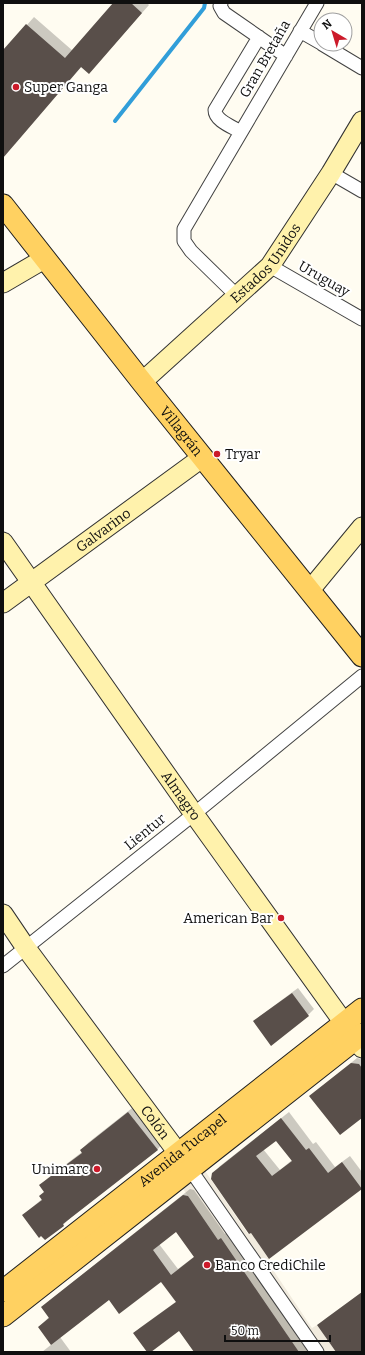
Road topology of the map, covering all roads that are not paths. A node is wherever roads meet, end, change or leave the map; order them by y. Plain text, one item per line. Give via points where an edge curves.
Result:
1 (221, 3) edge
2 (317, 3) edge
3 (300, 31) junction
4 (259, 37) junction
5 (313, 39) edge
6 (335, 52) edge
7 (286, 56) junction
8 (362, 68) edge
9 (362, 121) edge
10 (241, 132) junction
11 (331, 173) junction
12 (362, 190) edge
13 (3, 205) edge
14 (44, 259) junction
15 (270, 266) junction
16 (3, 283) edge
17 (236, 296) junction
18 (362, 319) edge
19 (142, 382) junction
20 (203, 457) junction
21 (362, 527) edge
22 (3, 542) edge
23 (32, 582) junction
24 (310, 590) junction
25 (3, 603) edge
26 (362, 656) edge
27 (362, 676) edge
28 (194, 814) junction
29 (3, 914) edge
30 (26, 948) junction
31 (3, 966) edge
32 (362, 1009) edge
33 (356, 1036) edge
34 (184, 1162) junction
35 (3, 1291) edge
36 (3, 1316) edge
37 (317, 1352) edge

1 - 4 street via 224,13
2 - 3 street, Gran Bretaña
3 - 5 street
3 - 7 street, Gran Bretaña
4 - 7 street
4 - 10 street, Gran Bretaña via 215,110 217,118
6 - 8 street
7 - 10 street, Gran Bretaña
9 - 11 main road, Estados Unidos
10 - 17 street, Gran Bretaña via 184,228 184,241 191,251
11 - 12 street
11 - 15 main road, Estados Unidos
13 - 14 main road, Villagrán
14 - 16 main road
14 - 19 main road, Villagrán
15 - 17 main road, Estados Unidos
15 - 18 street, Uruguay
17 - 19 main road, Estados Unidos
19 - 20 main road, Villagrán
20 - 23 main road, Galvarino
20 - 24 main road, Villagrán
21 - 24 main road
22 - 23 main road, Almagro
23 - 25 main road, Galvarino
23 - 28 main road, Almagro
24 - 26 main road, Villagrán
27 - 28 street, Lientur
28 - 30 street, Lientur
28 - 33 main road, Almagro
29 - 30 main road, Colón
30 - 31 street, Lientur
30 - 34 main road, Colón
32 - 33 main road, Avenida Tucapel
33 - 34 main road, Avenida Tucapel
34 - 35 main road, Avenida Tucapel
34 - 36 main road, Avenida Tucapel
34 - 37 street, Colón

